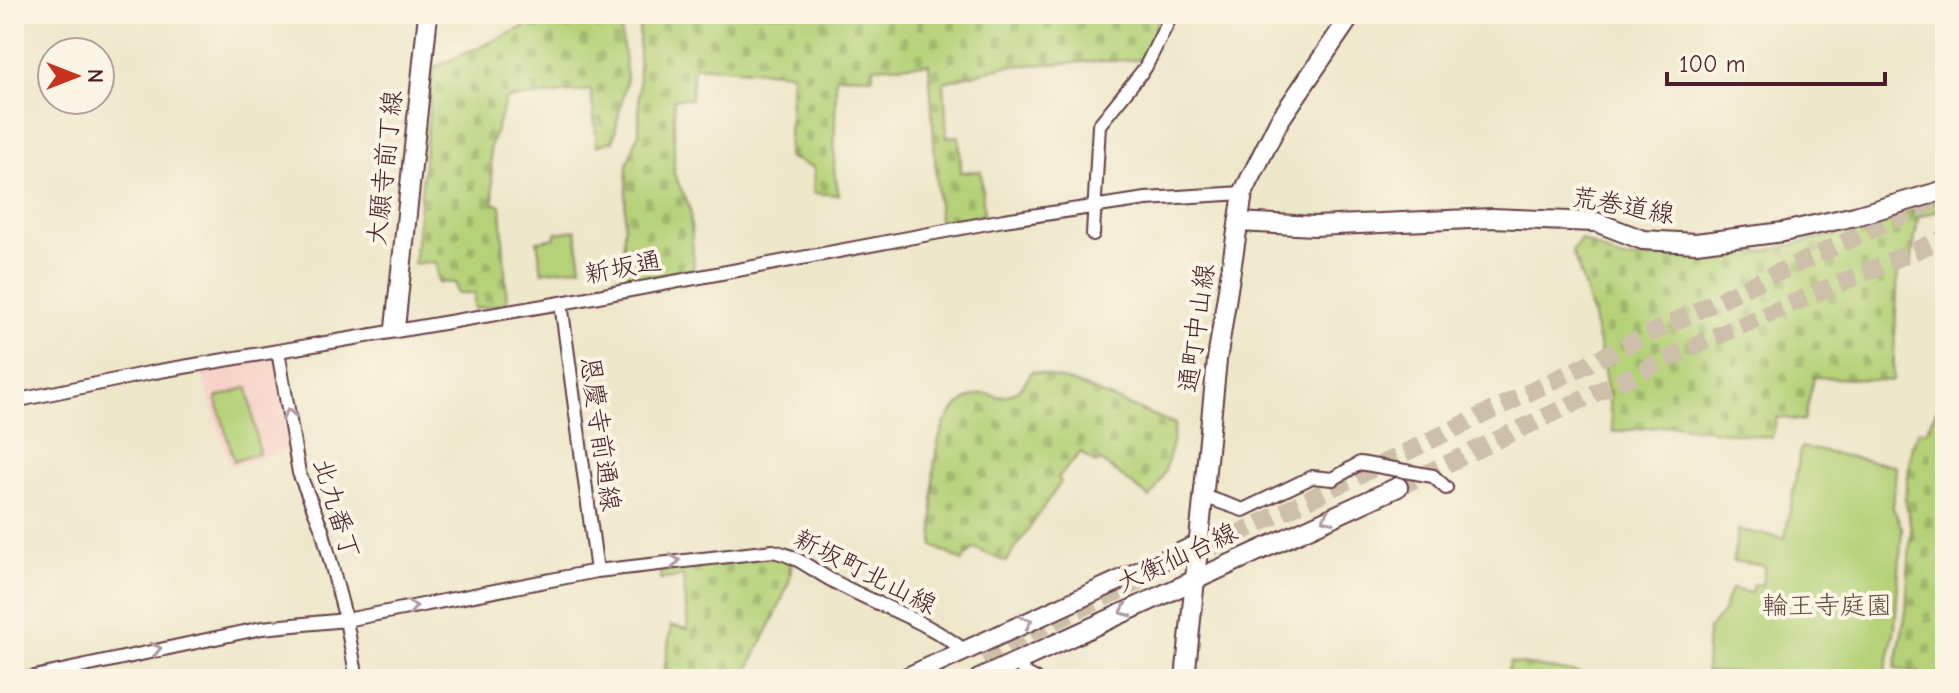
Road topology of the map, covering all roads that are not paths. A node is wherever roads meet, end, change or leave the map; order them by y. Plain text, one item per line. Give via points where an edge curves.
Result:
1 (428, 14) edge
2 (1172, 14) edge
3 (1352, 14) edge
4 (1945, 190) edge
5 (1243, 193) junction
6 (1093, 207) junction
7 (1239, 222) junction
8 (1093, 234) dead end
9 (561, 303) junction
10 (395, 328) junction
11 (278, 351) junction
12 (14, 401) edge
13 (1398, 487) tunnel mouth
14 (1446, 488) dead end
15 (1203, 496) junction
16 (1199, 544) junction
17 (597, 571) junction
18 (1196, 579) junction
19 (346, 620) junction
20 (973, 654) junction
21 (1017, 661) junction
22 (25, 679) edge
23 (357, 679) edge
24 (903, 679) edge
25 (932, 679) edge
26 (979, 679) edge
27 (1036, 679) edge
28 (1185, 679) edge

1 - 10 street, 大願寺前丁線
2 - 6 street via 1145,68 1099,125
3 - 5 street, 通町中山線 via 1279,121
4 - 7 street, 荒巻道線 via 1797,229 1696,243 1643,240 1596,222
5 - 6 street, 新坂通
5 - 7 street, 通町中山線
6 - 8 street
6 - 9 street, 新坂通
7 - 15 street, 通町中山線
9 - 10 street, 新坂通
9 - 17 street, 恩慶寺前通線
10 - 11 street, 新坂通
11 - 12 street, 新坂通
19 -> 11 street, 北九番丁 via 322,529 299,473
13 -> 18 street, 大衡仙台線
14 - 15 street via 1433,476 1360,463 1333,479 1312,477 1243,510
15 - 16 street, 通町中山線
16 - 18 street, 通町中山線
20 -> 16 street
19 -> 17 street, 新坂町北山線
17 -> 20 street, 新坂町北山線 via 773,551 791,555
18 -> 21 street, 大衡仙台線
18 - 28 street, 通町中山線
22 -> 19 street, 新坂町北山線 via 262,628
19 - 23 street, 北九番丁
20 - 24 street
20 - 25 street
21 - 26 street, 大衡仙台線
21 - 27 street

